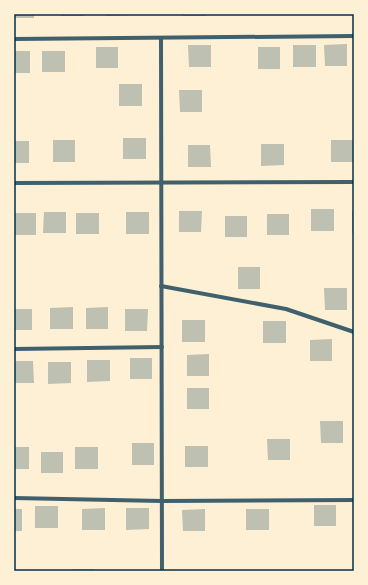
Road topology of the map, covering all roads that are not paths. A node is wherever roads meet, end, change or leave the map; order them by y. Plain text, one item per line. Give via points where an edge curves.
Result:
1 (354, 36) edge
2 (161, 38) junction
3 (14, 39) edge
4 (162, 182) junction
5 (354, 182) edge
6 (14, 183) edge
7 (162, 286) junction
8 (354, 332) edge
9 (162, 347) junction
10 (14, 349) edge
11 (14, 498) edge
12 (354, 500) edge
13 (162, 501) junction
14 (162, 571) edge

1 - 2 street
2 - 3 street
2 - 4 street
4 - 5 street
4 - 6 street
4 - 7 street
7 - 8 street via 286,309
7 - 9 street
9 - 10 street
9 - 13 street
11 - 13 street
12 - 13 street
13 - 14 street

